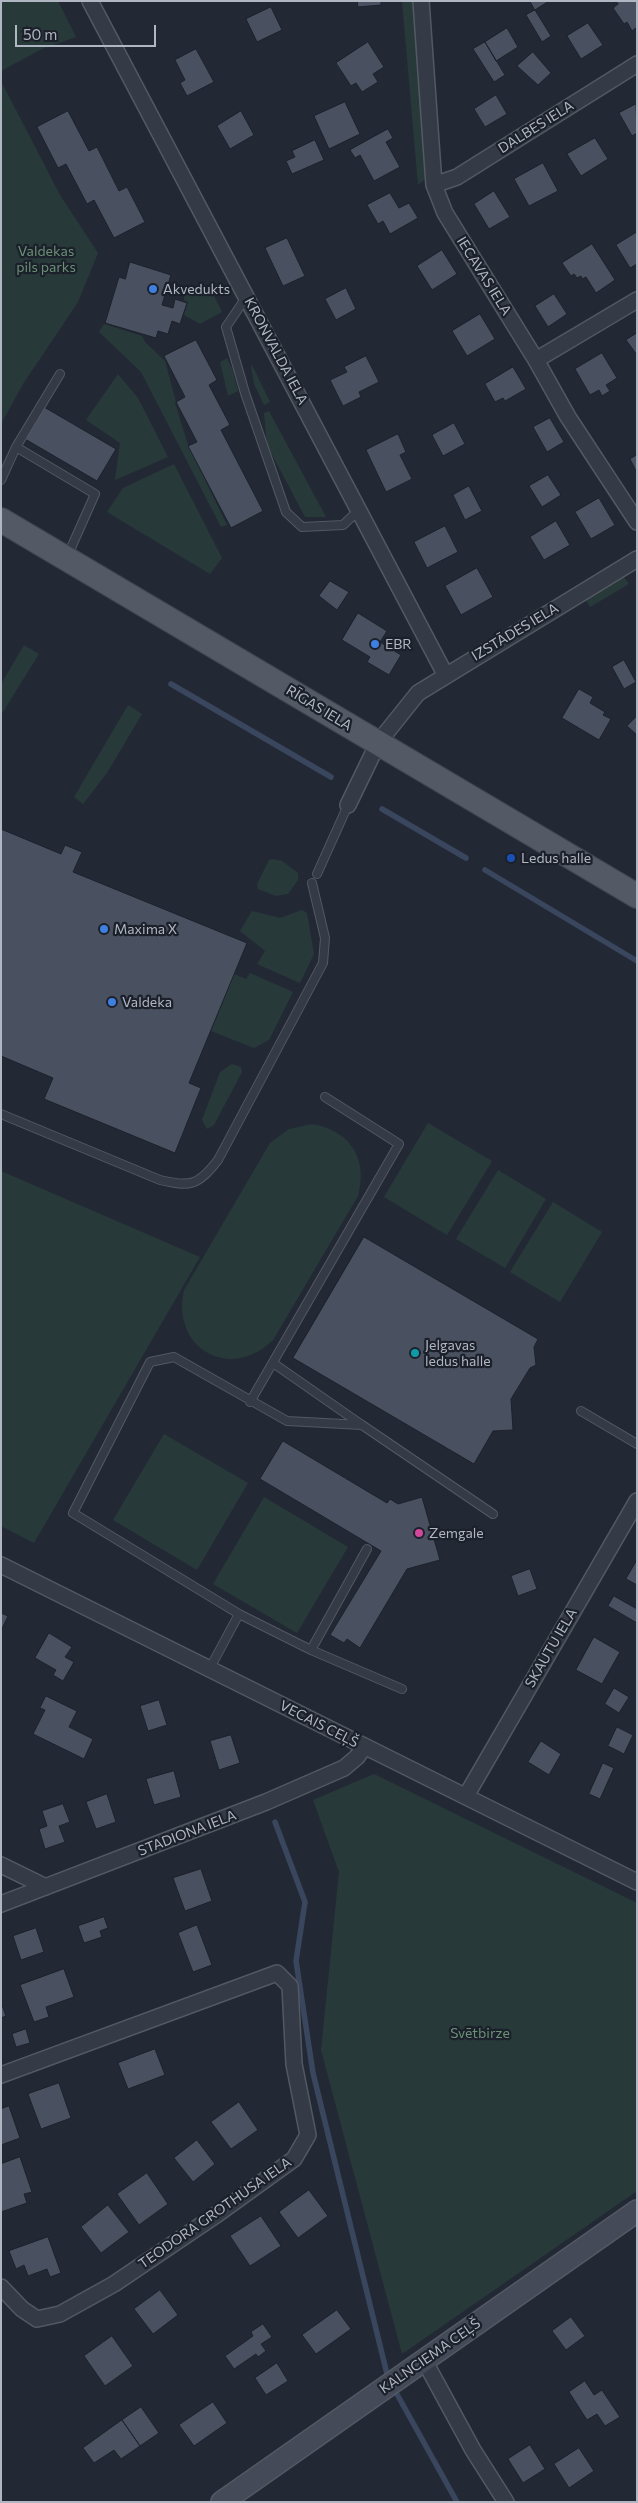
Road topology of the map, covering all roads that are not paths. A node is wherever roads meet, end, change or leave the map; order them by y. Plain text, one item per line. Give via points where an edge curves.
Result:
1 (90, 1) edge
2 (421, 1) edge
3 (637, 64) edge
4 (434, 185) junction
5 (246, 296) junction
6 (637, 300) edge
7 (536, 360) junction
8 (60, 374) dead end
9 (16, 447) junction
10 (1, 480) edge
11 (360, 509) junction
12 (1, 520) edge
13 (637, 522) edge
14 (66, 559) junction
15 (637, 559) edge
16 (445, 674) junction
17 (378, 743) junction
18 (348, 805) joint
19 (316, 874) dead end
20 (312, 883) dead end
21 (637, 896) edge
22 (325, 1097) dead end
23 (1, 1114) edge
24 (273, 1363) junction
25 (250, 1402) junction
26 (581, 1411) dead end
27 (362, 1425) junction
28 (637, 1444) edge
29 (637, 1501) edge
30 (493, 1514) dead end
31 (367, 1549) dead end
32 (1, 1565) edge
33 (238, 1614) junction
34 (311, 1650) junction
35 (210, 1668) junction
36 (402, 1689) dead end
37 (364, 1747) junction
38 (466, 1796) junction
39 (1, 1866) edge
40 (637, 1882) edge
41 (46, 1888) junction
42 (1, 1904) edge
43 (1, 2075) edge
44 (637, 2211) edge
45 (1, 2286) edge
46 (424, 2360) junction
47 (222, 2502) edge
48 (506, 2502) edge

1 - 5 street, KRONVALDA IELA
2 - 4 street, IECAVAS IELA
3 - 4 street, DALBES IELA via 457,176
4 - 7 street, IECAVAS IELA via 445,214
5 - 11 street, KRONVALDA IELA
5 - 11 lane via 226,327 286,512 302,527 343,525
6 - 7 street
7 - 13 street, IECAVAS IELA via 568,417
8 - 9 lane
9 - 10 lane
9 - 14 lane via 95,494
11 - 16 street, KRONVALDA IELA
12 - 14 main road, RĪGAS IELA
14 - 17 main road, RĪGAS IELA
15 - 16 street, IZSTĀDES IELA
16 - 17 street, IZSTĀDES IELA via 418,693
17 - 18 street, IZSTĀDES IELA
17 - 21 main road, RĪGAS IELA
18 - 19 lane
20 - 23 lane via 325,938 323,963 222,1152 206,1175 184,1185 160,1180
22 - 24 lane via 399,1144
24 - 25 lane
24 - 27 lane
25 - 27 lane via 287,1421
25 - 33 lane via 174,1357 150,1362 73,1513
26 - 28 lane
27 - 30 lane
29 - 38 street, SKAUTU IELA
31 - 34 lane
32 - 35 street, VECAIS CEĻŠ
33 - 34 lane
33 - 35 lane
34 - 36 lane
35 - 37 street, VECAIS CEĻŠ
37 - 38 street, VECAIS CEĻŠ
37 - 41 street, STADIONA IELA via 335,1772
38 - 40 street, VECAIS CEĻŠ
39 - 41 street
41 - 42 street, STADIONA IELA
43 - 45 street, TEODORA GROTHUSA IELA via 277,1973 290,1986 294,2064 308,2135 294,2159 114,2284 60,2314 38,2319 22,2309
44 - 46 main road, KALNCIEMA CEĻŠ
46 - 47 main road, KALNCIEMA CEĻŠ
46 - 48 street via 463,2434

